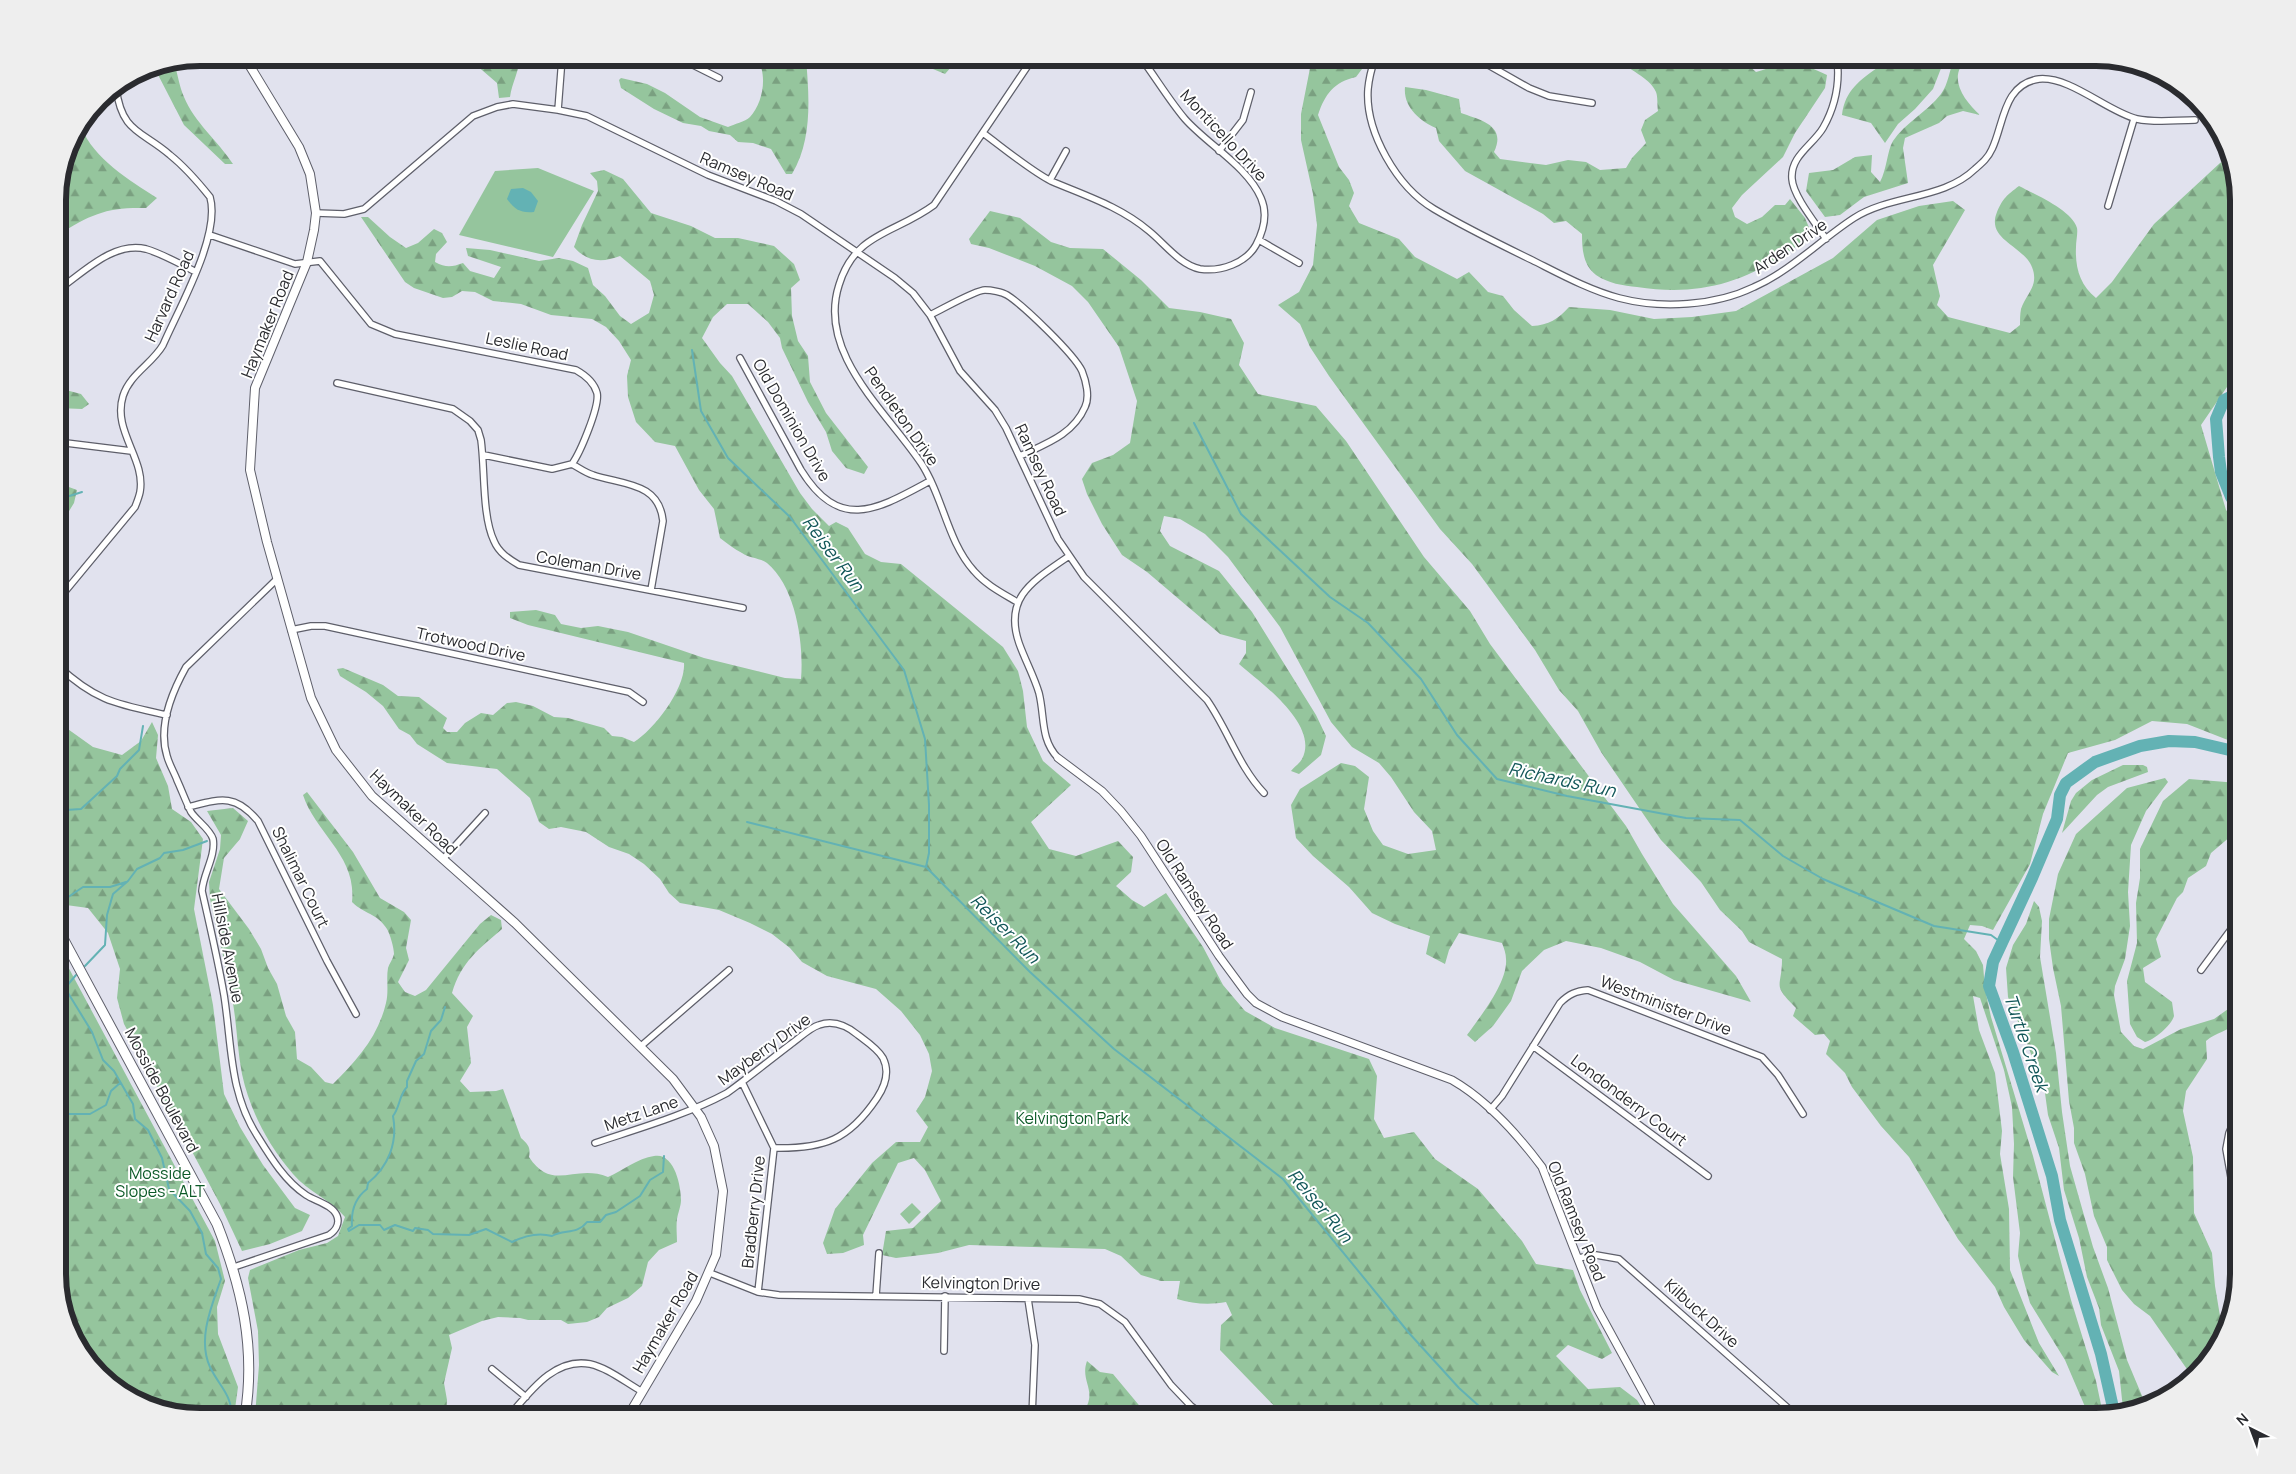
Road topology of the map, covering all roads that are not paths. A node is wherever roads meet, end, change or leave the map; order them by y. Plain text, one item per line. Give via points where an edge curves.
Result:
1 (1149, 66) edge
2 (1373, 66) edge
3 (1491, 66) edge
4 (1837, 66) edge
5 (251, 67) edge
6 (561, 67) edge
7 (696, 67) edge
8 (1027, 67) edge
9 (719, 78) dead end
10 (1251, 92) dead end
11 (117, 96) edge
12 (1592, 104) dead end
13 (558, 110) junction
14 (2134, 118) junction
15 (2195, 120) dead end
16 (983, 133) junction
17 (1066, 151) dead end
18 (1219, 151) junction
19 (1050, 180) junction
20 (2108, 206) dead end
21 (316, 213) junction
22 (210, 235) junction
23 (1259, 240) junction
24 (1826, 240) junction
25 (856, 252) junction
26 (307, 262) junction
27 (1299, 263) dead end
28 (196, 272) junction
29 (67, 284) edge
30 (930, 315) junction
31 (740, 358) dead end
32 (337, 383) dead end
33 (67, 443) edge
34 (131, 452) junction
35 (484, 455) junction
36 (1020, 456) junction
37 (572, 464) junction
38 (930, 481) junction
39 (1069, 556) junction
40 (277, 579) junction
41 (67, 589) edge
42 (651, 590) junction
43 (1017, 602) junction
44 (743, 608) dead end
45 (291, 630) junction
46 (67, 673) edge
47 (643, 702) dead end
48 (167, 714) junction
49 (1058, 758) joint
50 (1264, 793) dead end
51 (188, 807) junction
52 (485, 813) dead end
53 (443, 859) junction
54 (2230, 931) edge
55 (67, 945) edge
56 (729, 970) dead end
57 (2201, 970) dead end
58 (356, 1014) dead end
59 (641, 1046) junction
60 (1533, 1046) junction
61 (742, 1082) junction
62 (696, 1109) junction
63 (1490, 1110) junction
64 (1803, 1114) dead end
65 (2230, 1131) edge
66 (595, 1143) dead end
67 (774, 1148) junction
68 (2230, 1172) edge
69 (1708, 1176) dead end
70 (878, 1253) dead end
71 (1578, 1258) junction
72 (234, 1267) junction
73 (710, 1273) junction
74 (758, 1292) junction
75 (876, 1296) junction
76 (945, 1296) junction
77 (1028, 1299) junction
78 (944, 1351) dead end
79 (492, 1369) dead end
80 (641, 1391) junction
81 (526, 1397) junction
82 (246, 1408) edge
83 (516, 1408) edge
84 (632, 1408) edge
85 (1032, 1408) edge
86 (1195, 1408) edge
87 (1652, 1408) edge
88 (1789, 1408) edge

1 - 18 street, Monticello Drive via 1184,118
2 - 24 street, Arden Drive via 1368,90 1370,117 1380,146 1392,168 1427,205 1486,239 1558,274 1618,298 1652,304 1692,303 1720,298 1753,288
3 - 12 street via 1542,94
4 - 24 street via 1832,109 1822,130 1797,158 1792,180
5 - 21 main road, Haymaker Road via 299,146 310,174
6 - 13 street
7 - 9 street
8 - 16 street
10 - 18 street via 1243,120
11 - 22 street, Harvard Road via 128,123 169,154 210,198
13 - 21 street, Ramsey Road via 513,104 473,116 364,209 344,214
13 - 25 street, Ramsey Road via 586,116 708,175 776,201
14 - 15 street, Arden Drive
14 - 20 street
14 - 24 street, Arden Drive via 2063,84 2039,79 2025,84 2006,106 1993,149 1970,174 1952,186 1872,209 1854,218
16 - 19 street
16 - 25 street via 934,205 867,241
17 - 19 street
18 - 23 street, Monticello Drive via 1254,184 1261,198 1265,210
19 - 23 street via 1117,208 1188,264 1199,268 1227,267 1252,252
21 - 26 main road, Haymaker Road
22 - 26 street via 296,264
22 - 28 street, Harvard Road
23 - 27 street
25 - 30 street, Ramsey Road via 913,293
25 - 38 street, Pendleton Drive via 839,284 834,305 835,328 846,358 865,389
26 - 37 street, Leslie Road via 320,261 365,317 380,328 395,334 576,370 585,375 597,394 597,403
26 - 40 main road, Haymaker Road via 255,388 250,470
28 - 29 street via 148,250 125,248 104,258
28 - 34 street, Harvard Road via 159,352 137,374 124,394 120,407 121,422
30 - 36 street, Ramsey Road via 960,371 995,410
30 - 36 street via 984,290 1005,294 1020,304 1063,347 1081,370 1087,387 1086,406 1074,425 1059,437
31 - 38 street, Old Dominion Drive via 812,488 825,500 840,507 870,509
32 - 35 street, Coleman Drive via 462,413 478,430
33 - 34 street
34 - 41 street, Harvard Road via 140,479 135,507
35 - 37 street via 552,469
35 - 42 street, Coleman Drive via 489,527 494,543 505,556 531,569
36 - 39 street, Ramsey Road
37 - 42 street via 590,474 648,491 658,501 663,521
38 - 43 street, Pendleton Drive via 961,553 973,570 987,584
39 - 43 street via 1036,580
39 - 50 street via 1094,589 1207,700 1254,782
40 - 45 main road, Haymaker Road
40 - 48 street, Hillside Avenue via 186,667
42 - 44 street, Coleman Drive
43 - 49 street, Old Ramsey Road via 1014,612 1016,632 1040,696 1046,741
45 - 47 street, Trotwood Drive via 325,626 629,692
45 - 53 main road, Haymaker Road via 311,698 336,750 372,796
46 - 48 street via 94,695 116,704
48 - 51 street, Hillside Avenue via 164,727 166,754
49 - 63 street, Old Ramsey Road via 1102,791 1121,811 1141,836 1218,956 1256,1003 1282,1017 1452,1080
51 - 58 street, Shalimar Court via 226,799 244,806 258,821
51 - 72 street, Hillside Avenue via 212,835 213,849 202,892 224,996 231,1068 239,1098 254,1132 277,1167 293,1185 332,1211 338,1219 337,1227 329,1235
52 - 53 street
53 - 59 main road, Haymaker Road via 515,923
54 - 57 street
55 - 72 main road, Mosside Boulevard via 217,1224
56 - 59 street
59 - 62 main road, Haymaker Road via 673,1078
60 - 63 street, Westminister Drive
60 - 64 street, Westminister Drive via 1560,1003 1568,995 1588,990 1762,1057
60 - 69 street, Londonderry Court
61 - 62 street, Mayberry Drive
61 - 67 street, Bradberry Drive
61 - 67 street, Mayberry Drive via 809,1031 827,1023 852,1030 883,1058 886,1077 883,1088 856,1126 820,1144
62 - 66 street, Metz Lane
62 - 73 main road, Haymaker Road via 714,1146 723,1191 716,1255
63 - 71 street, Old Ramsey Road via 1542,1167
65 - 68 street via 2226,1149
67 - 74 street, Bradberry Drive
70 - 75 street
71 - 87 street, Old Ramsey Road via 1597,1308
71 - 88 street, Kilbuck Drive via 1608,1256 1625,1264
72 - 82 main road, Mosside Boulevard via 246,1325 249,1361
73 - 74 street, Kelvington Drive
73 - 80 main road, Haymaker Road
74 - 75 street, Kelvington Drive
75 - 76 street, Kelvington Drive
76 - 77 street, Kelvington Drive
76 - 78 street
77 - 85 street via 1035,1345
77 - 86 street, Kelvington Drive via 1079,1299 1112,1311 1125,1322 1183,1398
79 - 81 street
80 - 81 street via 589,1364 572,1364 546,1376
80 - 84 main road, Haymaker Road
81 - 83 street

